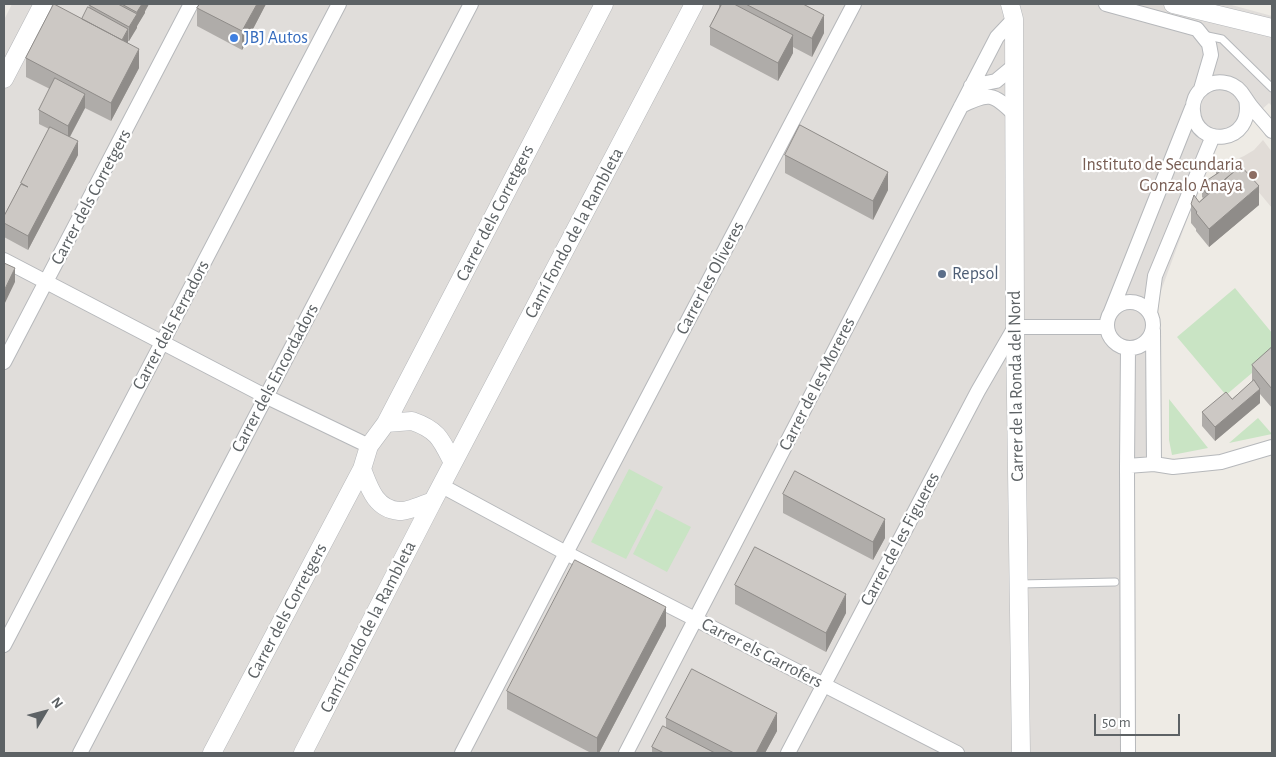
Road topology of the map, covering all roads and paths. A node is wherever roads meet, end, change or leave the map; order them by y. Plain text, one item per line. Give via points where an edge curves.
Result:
1 (43, 4) edge
2 (191, 4) edge
3 (339, 4) edge
4 (471, 4) edge
5 (604, 4) edge
6 (694, 4) edge
7 (854, 4) edge
8 (1106, 4) edge
9 (1173, 4) edge
10 (1015, 9) edge
11 (1272, 28) edge
12 (1202, 35) junction
13 (1014, 66) junction
14 (4, 79) edge
15 (972, 86) junction
16 (1272, 88) edge
17 (1201, 89) junction
18 (1246, 100) junction
19 (961, 106) junction
20 (1192, 108) junction
21 (1014, 114) junction
22 (1272, 131) edge
23 (1213, 136) junction
24 (4, 260) edge
25 (46, 282) junction
26 (1150, 313) junction
27 (1109, 321) junction
28 (1015, 327) junction
29 (1153, 327) junction
30 (162, 342) junction
31 (1128, 348) junction
32 (4, 362) edge
33 (265, 396) junction
34 (386, 423) junction
35 (370, 446) junction
36 (1272, 447) edge
37 (453, 463) junction
38 (1154, 464) junction
39 (1126, 466) junction
40 (362, 468) junction
41 (442, 486) junction
42 (433, 501) junction
43 (566, 553) junction
44 (1114, 582) dead end
45 (1019, 584) junction
46 (695, 618) junction
47 (4, 645) edge
48 (824, 684) junction
49 (80, 753) edge
50 (212, 753) edge
51 (303, 753) edge
52 (462, 753) edge
53 (626, 753) edge
54 (788, 753) edge
55 (957, 753) edge
56 (1021, 753) edge
57 (1128, 753) edge

1 - 14 street
2 - 25 street, Carrer dels Corretgers
3 - 30 street, Carrer dels Ferradors
4 - 33 street, Carrer dels Encordadors
5 - 34 street, Carrer dels Corretgers
6 - 37 street, Camí Fondo de la Rambleta
7 - 43 street, Carrer les Oliveres
8 - 12 street via 1197,29
9 - 11 street
10 - 13 street, Carrer de la Ronda del Nord
10 - 15 street, Carrer de les Moreres
12 - 16 lane via 1222,39
12 - 17 street via 1209,44 1211,55
13 - 15 street via 996,81
13 - 21 street, Carrer de la Ronda del Nord
15 - 19 street, Carrer de les Moreres
17 - 18 street via 1214,82 1224,82 1241,91
17 - 20 street
18 - 22 street
18 - 23 street via 1248,109 1242,127 1228,136
19 - 21 street via 980,97 998,98
19 - 46 street, Carrer de les Moreres
20 - 23 street via 1198,126
20 - 27 street
21 - 28 street, Carrer de la Ronda del Nord
23 - 26 street via 1156,276
24 - 25 street
25 - 30 street
25 - 32 street, Carrer dels Corretgers
26 - 27 street via 1133,302 1122,304 1115,308
26 - 29 street
27 - 28 street
27 - 31 street via 1114,341
28 - 45 street, Carrer de la Ronda del Nord
28 - 48 street, Carrer de les Figueres
29 - 31 street via 1147,340
29 - 38 street
30 - 33 street
30 - 47 street, Carrer dels Ferradors
31 - 39 street
33 - 35 street
33 - 49 street, Carrer dels Encordadors
34 - 35 street
34 - 37 street via 412,421 428,427 442,441
35 - 40 street
36 - 38 street via 1221,462 1173,467
37 - 41 street
38 - 39 street
39 - 57 street
40 - 42 street via 373,496 384,506 399,511
40 - 50 street, Carrer dels Corretgers
41 - 42 street
41 - 43 street, Carrer els Garrofers
42 - 51 street, Camí Fondo de la Rambleta
43 - 46 street, Carrer els Garrofers
43 - 52 street, Carrer les Oliveres
44 - 45 lane
45 - 56 street, Carrer de la Ronda del Nord
46 - 48 street, Carrer els Garrofers
46 - 53 street, Carrer de les Moreres
48 - 54 street, Carrer de les Figueres
48 - 55 street, Carrer els Garrofers

